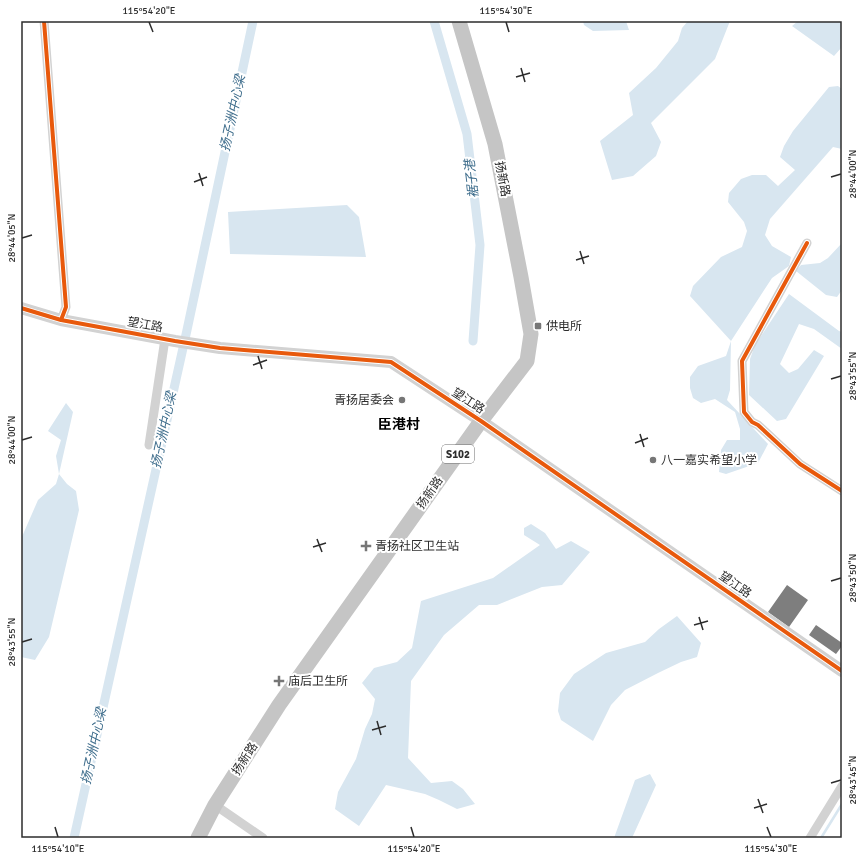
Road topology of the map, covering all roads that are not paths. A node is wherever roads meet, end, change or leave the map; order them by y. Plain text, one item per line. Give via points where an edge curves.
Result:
1 (44, 21) edge
2 (459, 21) edge
3 (807, 243) dead end
4 (21, 308) edge
5 (61, 320) junction
6 (170, 340) junction
7 (481, 421) junction
8 (149, 444) dead end
9 (842, 491) edge
10 (842, 671) edge
11 (842, 786) edge
12 (215, 805) junction
13 (198, 838) edge
14 (263, 838) edge
15 (810, 838) edge

1 - 5 street via 66,307
2 - 7 main road, 扬新路 / S102 via 495,144 531,334 527,361
3 - 9 street via 742,361 744,412 800,464
4 - 5 street, 望江路
5 - 6 street, 望江路
6 - 7 street, 望江路 via 220,348 391,362
6 - 8 street
7 - 10 street, 望江路
7 - 12 main road, 扬新路 / S102 via 280,705
11 - 15 street
12 - 13 main road, 扬新路 / S102
12 - 14 street

